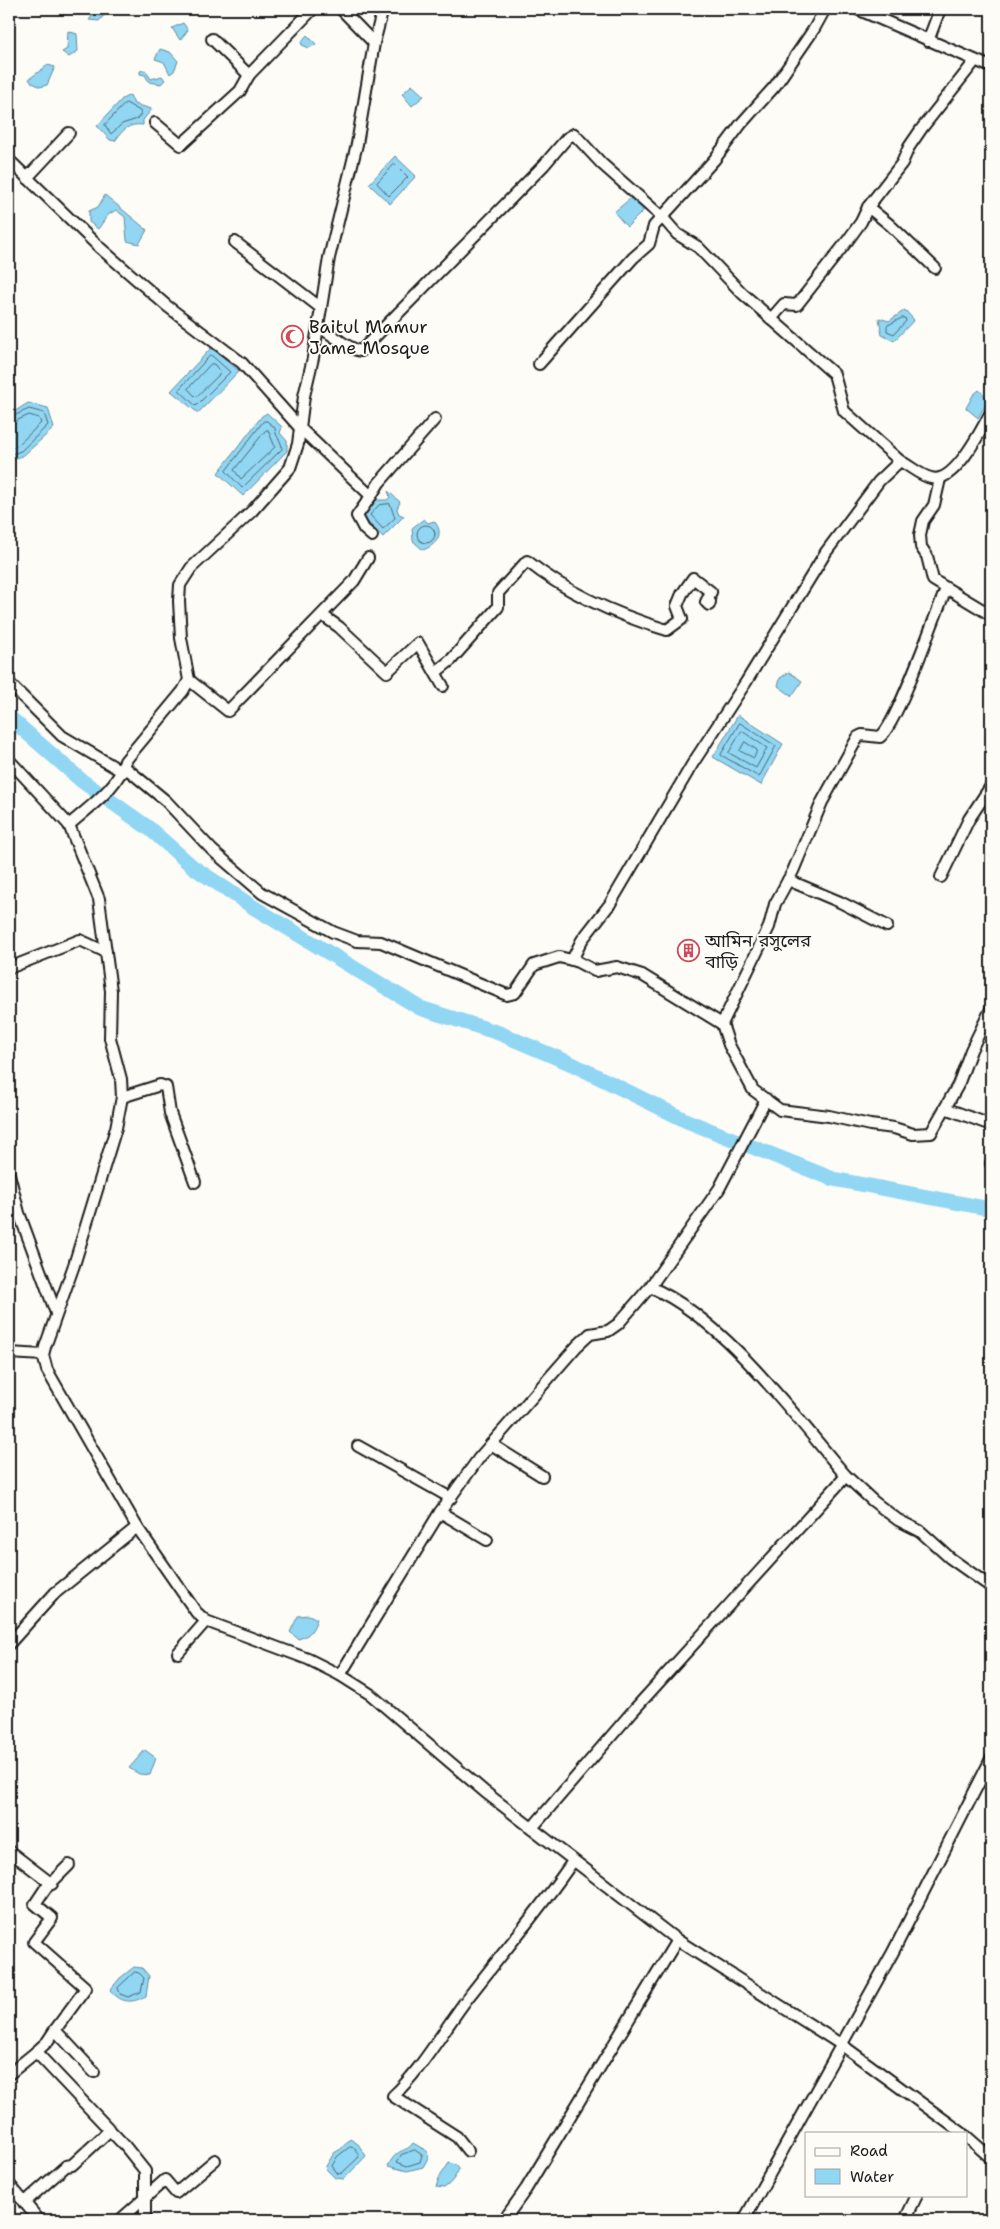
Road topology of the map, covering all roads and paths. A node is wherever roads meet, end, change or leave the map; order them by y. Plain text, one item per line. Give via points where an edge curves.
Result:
1 (313, 9) edge
2 (342, 9) edge
3 (383, 9) edge
4 (825, 9) edge
5 (856, 9) edge
6 (940, 9) edge
7 (212, 39) dead end
8 (928, 41) junction
9 (374, 43) junction
10 (975, 61) junction
11 (991, 67) edge
12 (249, 76) junction
13 (155, 123) dead end
14 (69, 133) dead end
15 (9, 160) edge
16 (27, 178) junction
17 (868, 207) junction
18 (663, 218) junction
19 (236, 242) dead end
20 (934, 268) dead end
21 (321, 308) junction
22 (771, 319) junction
23 (318, 327) junction
24 (539, 364) dead end
25 (991, 412) edge
26 (435, 419) dead end
27 (300, 428) junction
28 (900, 461) junction
29 (940, 479) junction
30 (371, 496) junction
31 (372, 536) dead end
32 (368, 558) dead end
33 (946, 589) junction
34 (710, 602) dead end
35 (322, 615) junction
36 (991, 615) edge
37 (436, 672) junction
38 (189, 680) junction
39 (9, 683) edge
40 (443, 686) dead end
41 (9, 760) edge
42 (123, 772) junction
43 (991, 786) edge
44 (69, 825) junction
45 (941, 877) dead end
46 (788, 880) junction
47 (887, 926) dead end
48 (106, 952) junction
49 (572, 960) junction
50 (9, 968) edge
51 (991, 1010) edge
52 (722, 1024) junction
53 (122, 1097) junction
54 (766, 1099) junction
55 (945, 1108) junction
56 (991, 1125) edge
57 (9, 1174) edge
58 (195, 1182) dead end
59 (650, 1287) junction
60 (56, 1313) junction
61 (9, 1353) edge
62 (43, 1355) junction
63 (491, 1444) junction
64 (358, 1446) dead end
65 (542, 1476) dead end
66 (846, 1476) junction
67 (451, 1498) junction
68 (440, 1512) junction
69 (138, 1527) junction
70 (486, 1540) dead end
71 (991, 1587) edge
72 (206, 1621) junction
73 (9, 1644) edge
74 (178, 1653) dead end
75 (340, 1675) junction
76 (991, 1759) edge
77 (532, 1828) junction
78 (9, 1851) edge
79 (573, 1862) junction
80 (69, 1865) dead end
81 (52, 1884) junction
82 (677, 1940) junction
83 (55, 2030) junction
84 (842, 2045) junction
85 (36, 2052) junction
86 (94, 2072) dead end
87 (9, 2074) edge
88 (951, 2128) edge
89 (110, 2130) junction
90 (968, 2138) edge
91 (468, 2151) dead end
92 (991, 2158) edge
93 (215, 2160) dead end
94 (9, 2184) edge
95 (917, 2196) edge
96 (144, 2199) junction
97 (24, 2202) junction
98 (39, 2220) edge
99 (120, 2220) edge
100 (145, 2220) edge
101 (504, 2220) edge
102 (744, 2220) edge
103 (905, 2220) edge

1 - 12 street
2 - 9 street
3 - 9 street
4 - 18 street via 775,86
5 - 8 street
6 - 8 street
7 - 12 street
8 - 10 street
9 - 21 street via 357,144 329,258
10 - 11 street
10 - 17 street via 922,128 902,163
12 - 13 street via 240,91 181,145
14 - 16 street
15 - 16 street
16 - 27 street via 99,247 242,363
17 - 20 street
17 - 22 street via 848,240 796,305 784,304
18 - 22 street via 676,234 698,247
18 - 23 street via 602,164 574,134 361,351 354,350
18 - 24 street via 654,226 649,244
19 - 21 street
21 - 23 street
22 - 28 street via 834,374 844,411
23 - 27 street
25 - 29 street via 968,453
26 - 30 street
27 - 30 street
27 - 38 street via 290,468 252,511 191,568 180,585 181,638
28 - 29 street via 930,478
28 - 49 street via 879,480 826,552 684,777 610,904 582,940
29 - 33 street via 934,505 923,521 920,535 932,580
30 - 31 street via 357,516
32 - 35 street via 354,581
33 - 36 street
33 - 46 street via 896,713 880,737 862,735 858,738 822,802
34 - 37 street via 709,605 706,602 711,592 693,578 677,606 682,619 667,630 573,592 527,561 498,593 498,607 451,660
35 - 37 street via 387,672 418,643
35 - 38 street via 228,711
37 - 40 street
38 - 42 street via 126,761
39 - 42 street via 62,736
41 - 44 street
42 - 44 street
42 - 49 street via 126,768 153,790 212,850 262,893 333,932 357,941 381,942 507,995 515,993 534,965 558,957
43 - 45 street via 969,819
44 - 48 street via 99,899
46 - 47 street
46 - 52 street
48 - 50 street via 80,940
48 - 53 street via 111,990 110,1038 121,1079
49 - 52 street via 595,971 617,968 642,975
51 - 55 street
52 - 54 street via 729,1045 753,1090
53 - 58 street via 160,1085 166,1087 172,1119
53 - 60 street via 116,1128
54 - 55 street via 780,1110 829,1116 912,1134 931,1133
54 - 59 street via 719,1189
55 - 56 street
57 - 60 street via 19,1213
59 - 63 street via 618,1324 608,1331 590,1334 577,1346
59 - 66 street via 670,1295 692,1311 731,1346
60 - 62 street
61 - 62 street
62 - 69 street via 47,1370
63 - 65 street
63 - 67 street
64 - 67 street
66 - 71 street via 873,1501 898,1520 920,1531 950,1558
66 - 77 street via 632,1712
67 - 68 street
68 - 70 street
68 - 75 street
69 - 72 street via 196,1612
69 - 73 street via 55,1593
72 - 74 street
72 - 75 street via 308,1659
75 - 77 street via 370,1694
76 - 84 street
77 - 79 street
78 - 81 street
79 - 82 street
79 - 91 street via 541,1908 393,2096 457,2136
80 - 81 street
81 - 83 street via 35,1904 52,1918 34,1942 86,1988
82 - 84 street
82 - 101 street
83 - 85 street
83 - 86 street
84 - 88 street
84 - 102 street
85 - 87 street
85 - 89 street
89 - 96 street via 145,2171
89 - 97 street
90 - 92 street
93 - 96 street via 176,2193 165,2180
94 - 97 street
95 - 103 street
96 - 99 street
96 - 100 street
97 - 98 street

